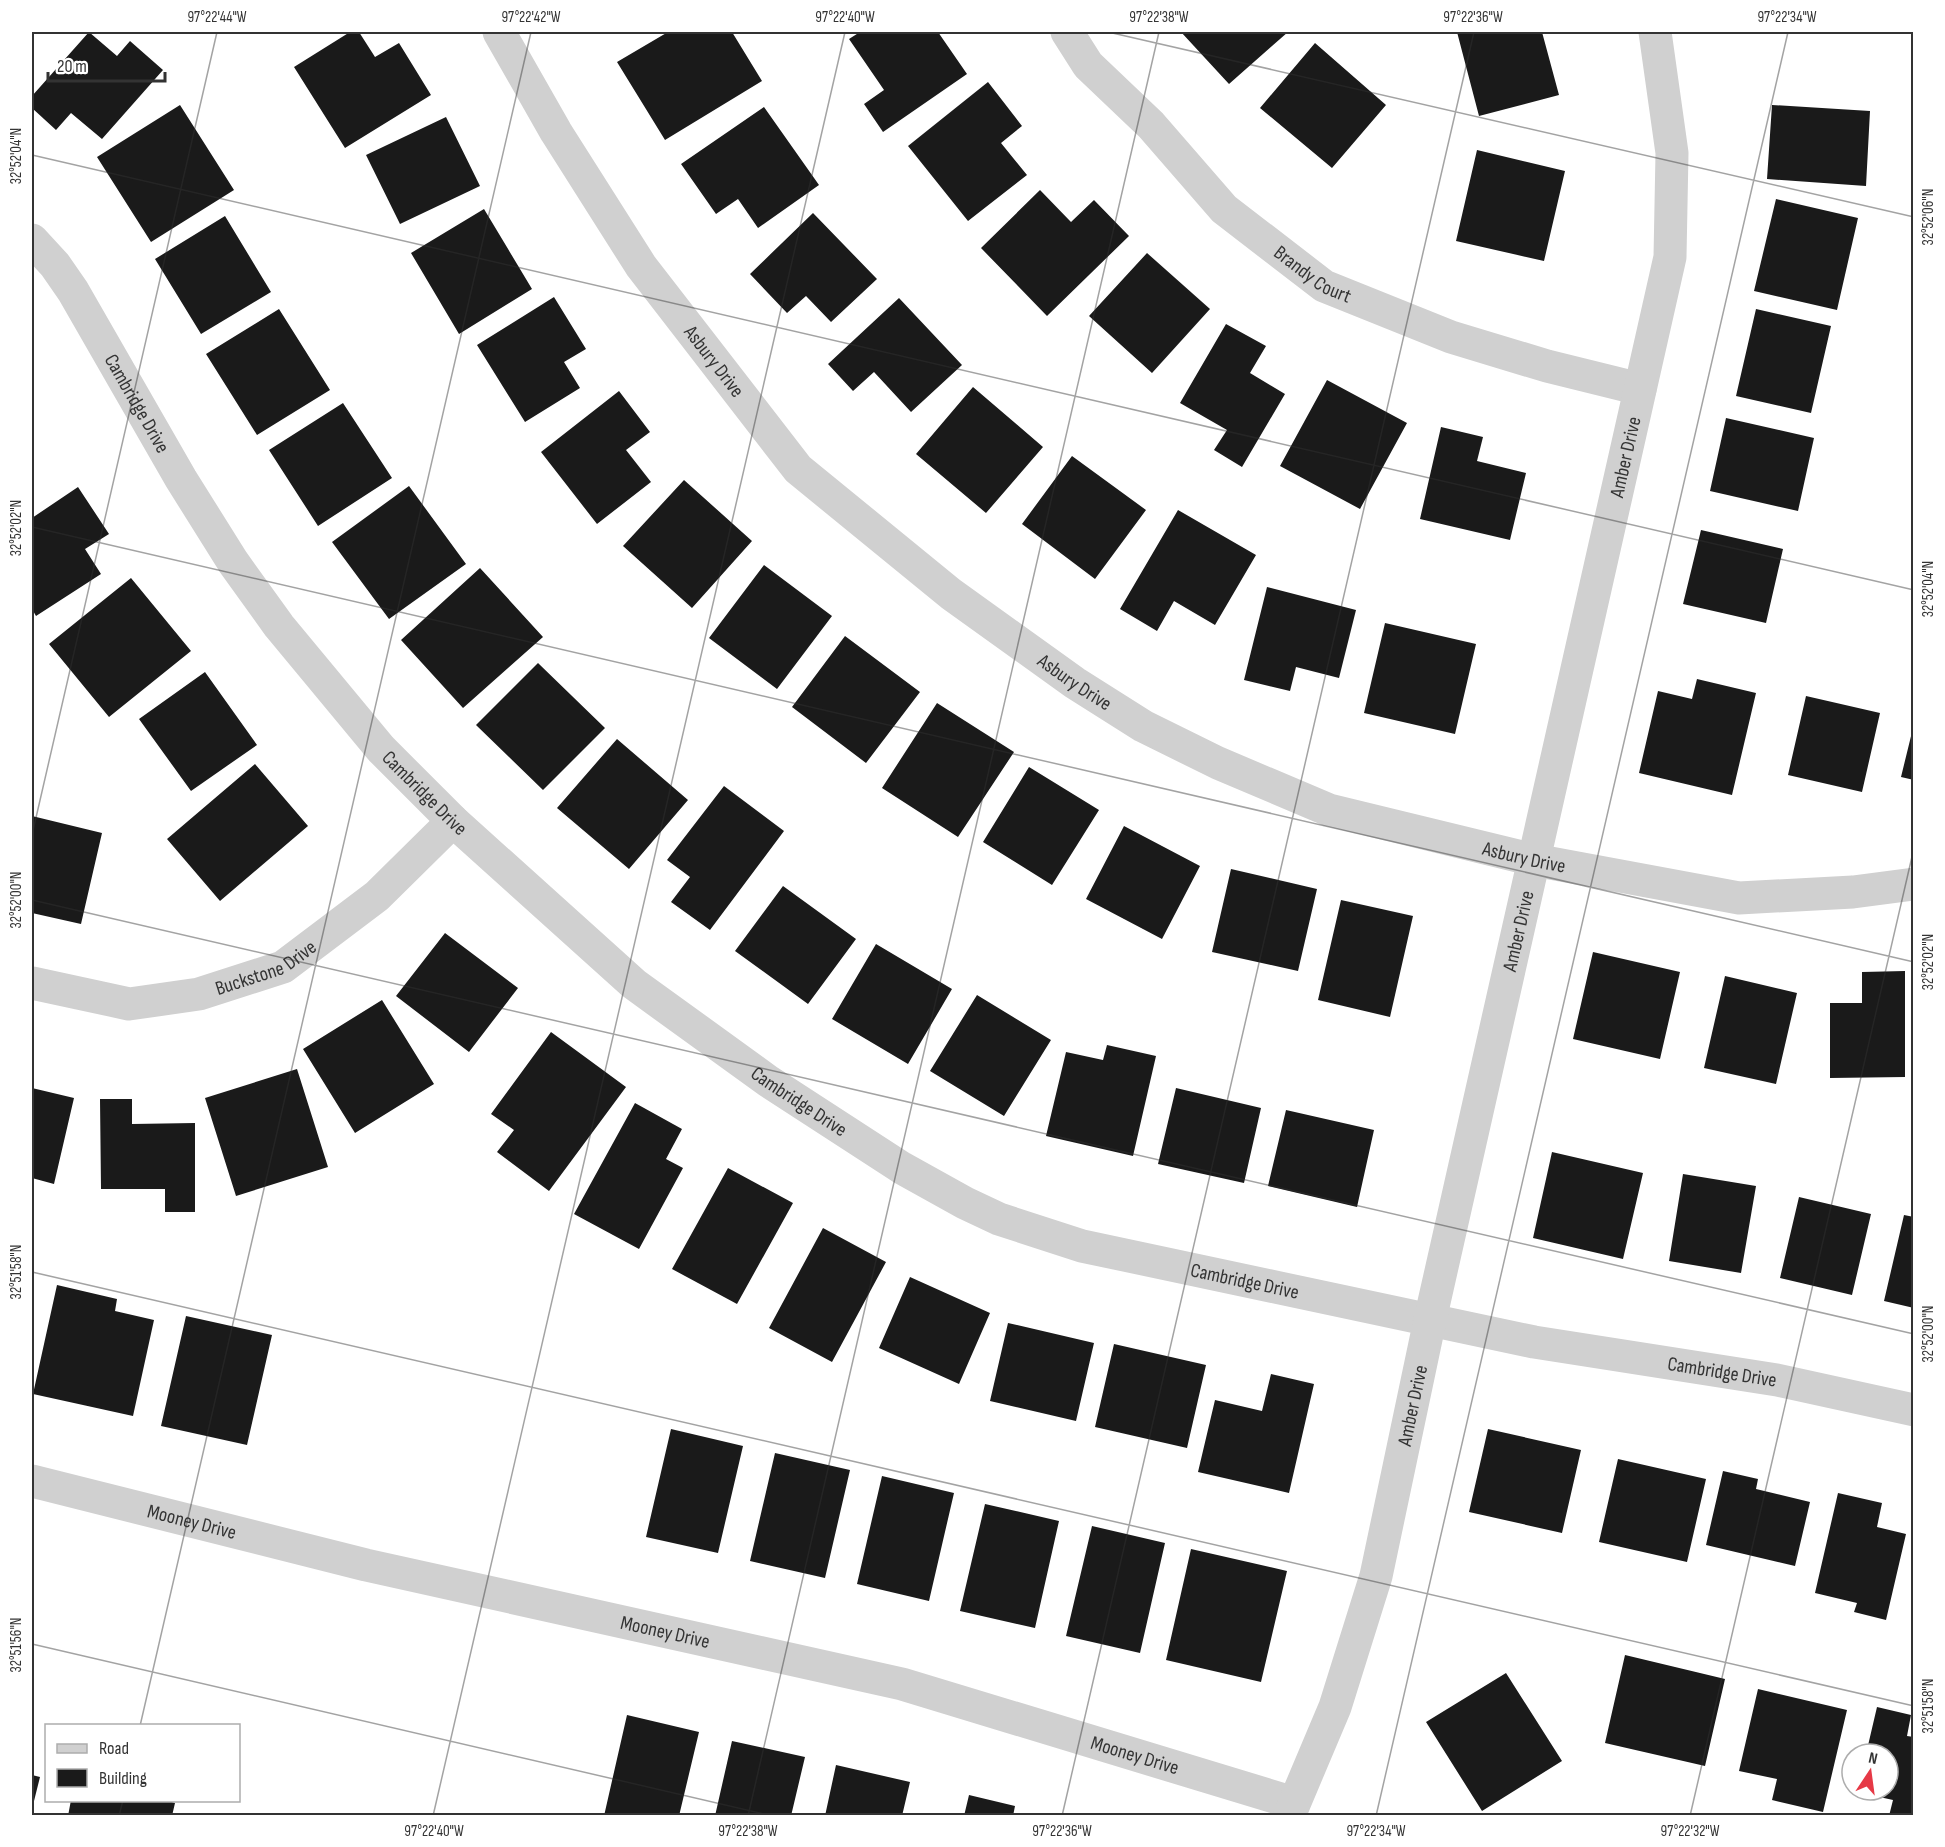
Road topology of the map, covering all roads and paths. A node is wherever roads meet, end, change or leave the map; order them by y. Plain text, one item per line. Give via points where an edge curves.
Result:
1 (499, 32) edge
2 (1067, 32) edge
3 (1655, 32) edge
4 (32, 240) edge
5 (1640, 389) junction
6 (453, 821) junction
7 (1534, 860) junction
8 (1914, 884) edge
9 (32, 983) edge
10 (1430, 1320) junction
11 (1914, 1410) edge
12 (32, 1481) edge
13 (1291, 1809) edge

1 - 7 street, Asbury Drive via 556,132 641,266 798,469 951,594 1075,683 1143,726 1218,763 1329,810
2 - 5 street, Brandy Court via 1088,65 1150,124 1224,209 1324,286 1451,337
3 - 5 street, Amber Drive via 1672,153 1670,257
4 - 6 street, Cambridge Drive via 73,291 181,479 279,626 381,749
5 - 7 street, Amber Drive
6 - 9 street, Buckstone Drive via 378,896 283,967 199,994 129,1004
6 - 10 street, Cambridge Drive via 642,991 839,1128 965,1203 999,1219 1082,1246
7 - 8 street, Asbury Drive via 1739,898 1853,892
7 - 10 street, Amber Drive
10 - 11 street, Cambridge Drive via 1534,1341 1778,1380
10 - 13 street, Amber Drive via 1376,1576 1335,1707
12 - 13 street, Mooney Drive via 366,1565 902,1684

